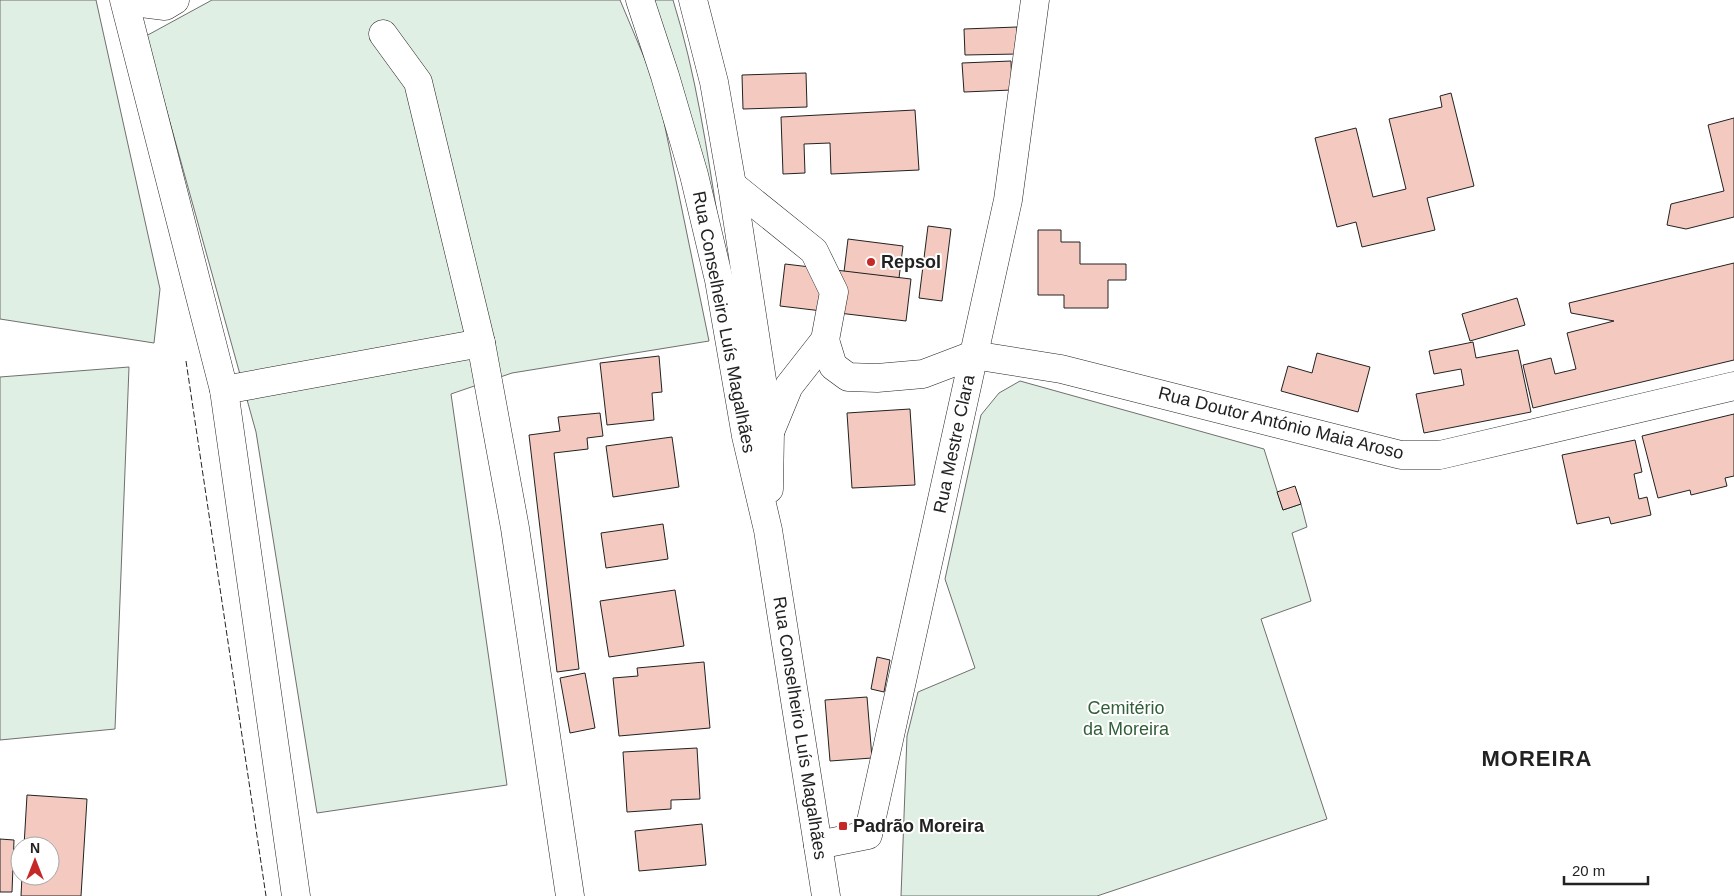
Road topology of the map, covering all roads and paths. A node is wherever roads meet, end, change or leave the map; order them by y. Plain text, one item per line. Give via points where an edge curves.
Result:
1 (125, 0) edge
2 (175, 0) edge
3 (640, 0) edge
4 (693, 0) edge
5 (1035, 0) edge
6 (383, 34) dead end
7 (732, 185) junction
8 (825, 340) junction
9 (481, 343) junction
10 (973, 355) junction
11 (1734, 386) edge
12 (224, 390) junction
13 (770, 432) junction
14 (768, 530) junction
15 (818, 845) junction
16 (296, 896) edge
17 (570, 896) edge
18 (826, 896) edge

1 - 2 street via 165,6
1 - 12 street
3 - 14 street, Rua Conselheiro Luís Magalhães via 694,175 719,280 746,436
4 - 7 street, Rua Conselheiro Luís Magalhães via 714,82
5 - 10 street, Rua Mestre Clara via 1008,200
6 - 9 street via 418,82
7 - 8 street via 814,251 834,292
7 - 13 street, Rua Conselheiro Luís Magalhães
8 - 10 street via 833,366 848,377 923,374
8 - 13 street via 789,386
9 - 12 street
9 - 17 street via 515,528
10 - 11 street, Rua Doutor António Maia Aroso via 1061,369 1401,455 1440,455
10 - 15 street, Rua Mestre Clara via 868,835
12 - 16 street
13 - 14 street, Rua Conselheiro Luís Magalhães
14 - 15 street, Rua Conselheiro Luís Magalhães
15 - 18 street, Rua Conselheiro Luís Magalhães

